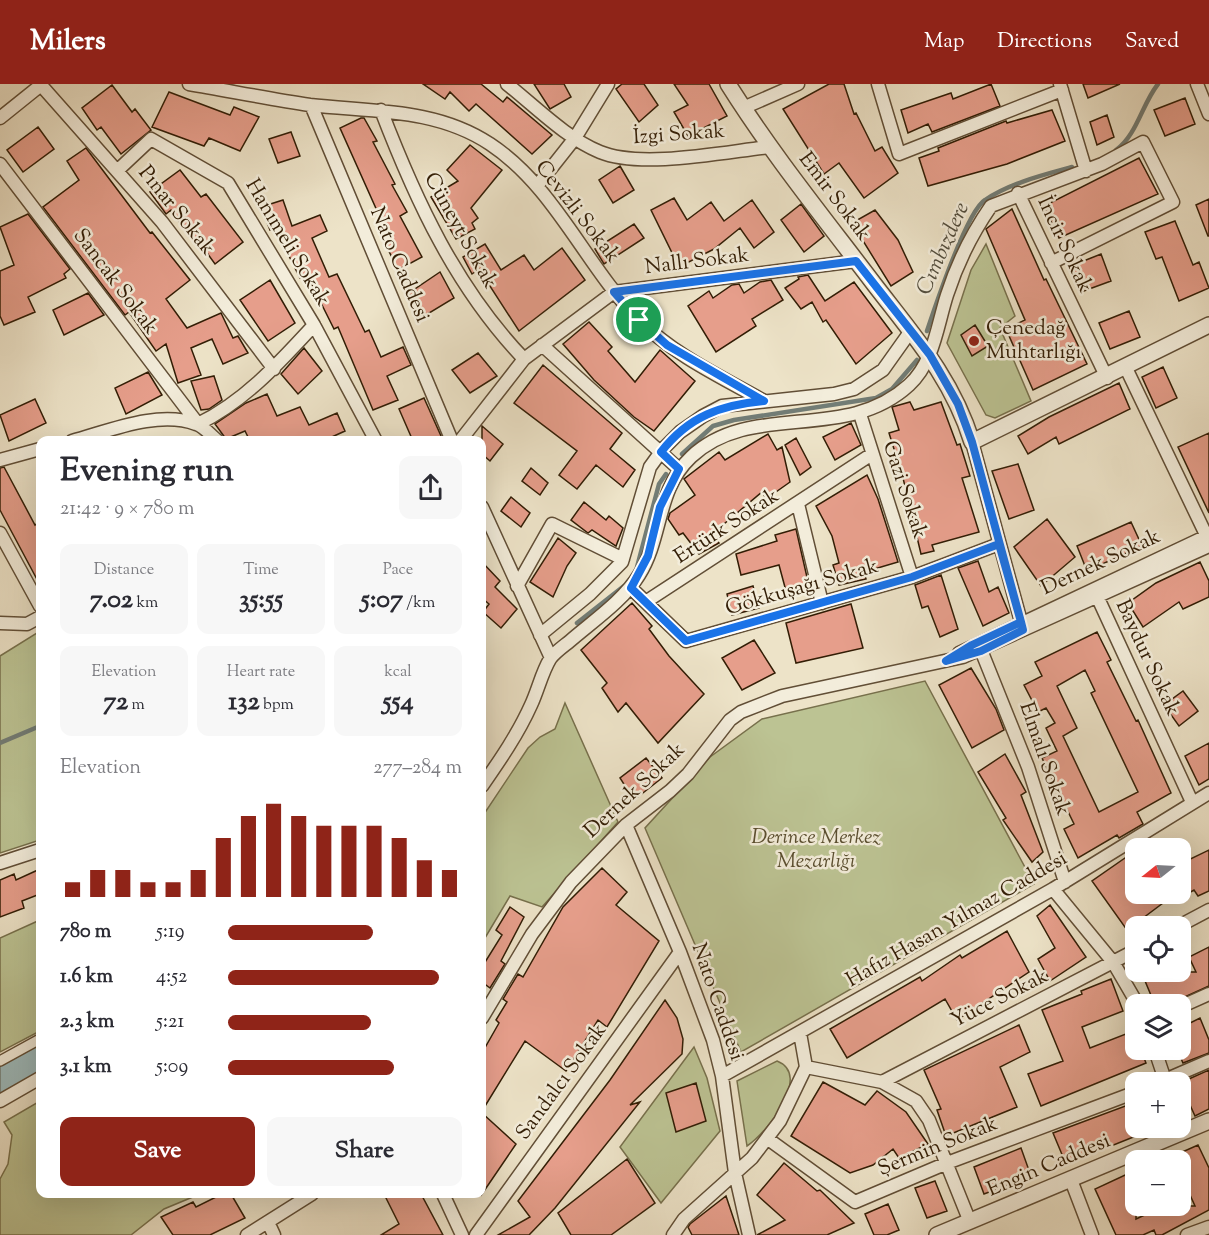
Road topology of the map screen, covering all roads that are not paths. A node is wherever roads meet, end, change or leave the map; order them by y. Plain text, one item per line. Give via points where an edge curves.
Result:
1 (41, 84) edge
2 (189, 84) edge
3 (507, 84) edge
4 (608, 84) edge
5 (728, 84) edge
6 (798, 84) edge
7 (878, 84) edge
8 (1197, 84) edge
9 (1061, 87) edge
10 (777, 88) edge
11 (311, 105) junction
12 (743, 108) junction
13 (381, 110) junction
14 (1209, 114) edge
15 (0, 118) edge
16 (575, 138) junction
17 (770, 147) junction
18 (0, 164) edge
19 (118, 170) junction
20 (1086, 171) junction
21 (537, 186) junction
22 (1018, 193) junction
23 (856, 261) junction
24 (1051, 263) junction
25 (614, 292) junction
26 (314, 325) junction
27 (1209, 325) edge
28 (910, 332) junction
29 (542, 345) junction
30 (930, 355) junction
31 (524, 359) junction
32 (1126, 368) junction
33 (273, 369) junction
34 (1107, 378) junction
35 (764, 401) junction
36 (860, 414) junction
37 (198, 424) junction
38 (92, 436) edge
39 (212, 436) edge
40 (373, 436) edge
41 (450, 436) edge
42 (464, 436) edge
43 (972, 442) junction
44 (36, 450) edge
45 (661, 452) junction
46 (872, 454) junction
47 (0, 458) edge
48 (679, 469) junction
49 (798, 504) junction
50 (486, 516) edge
51 (0, 533) edge
52 (1208, 540) edge
53 (999, 544) junction
54 (623, 559) junction
55 (912, 577) junction
56 (516, 586) junction
57 (631, 588) junction
58 (1097, 596) junction
59 (36, 599) edge
60 (647, 601) junction
61 (822, 603) junction
62 (36, 618) edge
63 (0, 623) edge
64 (1022, 626) junction
65 (540, 635) junction
66 (981, 651) junction
67 (551, 657) junction
68 (946, 661) junction
69 (486, 780) edge
70 (1209, 793) edge
71 (1192, 802) junction
72 (626, 825) junction
73 (36, 851) edge
74 (0, 863) edge
75 (1065, 882) junction
76 (1053, 889) junction
77 (1209, 910) edge
78 (1191, 920) edge
79 (680, 952) junction
80 (1125, 956) edge
81 (1113, 962) junction
82 (1132, 994) edge
83 (1209, 994) edge
84 (1191, 1002) edge
85 (486, 1011) edge
86 (800, 1033) junction
87 (36, 1041) edge
88 (0, 1061) edge
89 (1209, 1061) edge
90 (806, 1067) junction
91 (1185, 1072) edge
92 (722, 1076) junction
93 (36, 1080) edge
94 (882, 1082) junction
95 (1125, 1096) edge
96 (0, 1101) edge
97 (1209, 1121) edge
98 (1191, 1126) edge
99 (1161, 1138) edge
100 (768, 1139) junction
101 (947, 1163) junction
102 (735, 1173) junction
103 (1071, 1180) junction
104 (306, 1198) edge
105 (445, 1198) edge
106 (268, 1222) junction
107 (970, 1222) junction
108 (1209, 1227) edge
109 (247, 1235) edge
110 (274, 1235) edge
111 (462, 1235) edge
112 (476, 1235) edge
113 (672, 1235) edge
114 (749, 1235) edge
115 (937, 1235) edge
116 (1092, 1235) edge
117 (1187, 1235) edge

1 - 15 street
1 - 19 street, Pınar Sokak
2 - 11 street, Cevizli Sokak
3 - 16 street, İzgi Sokak
4 - 16 street
5 - 12 street, Emir Sokak
6 - 10 street
7 - 9 street via 898,154
8 - 14 street
9 - 20 street
10 - 12 street
11 - 13 street, Cevizli Sokak
11 - 41 street, Nato Caddesi
12 - 17 street, Emir Sokak
13 - 21 street, Cevizli Sokak via 407,113 468,132 504,154
13 - 31 street, Cüneyt Sokak via 423,212 446,254 491,321
16 - 17 street, İzgi Sokak via 602,153 630,159
16 - 21 street
17 - 23 street, Emir Sokak
18 - 37 street, Sancak Sokak
19 - 26 street, Hanımeli Sokak via 151,140 228,183
19 - 33 street, Pınar Sokak
20 - 22 street
20 - 24 street via 1143,142 1173,202
21 - 25 street, Cevizli Sokak
22 - 24 street, İncir Sokak
22 - 30 street via 999,201 985,215 962,257 947,293
23 - 25 street, Nallı Sokak
23 - 28 street, Emir Sokak
24 - 34 street, İncir Sokak
25 - 29 street, Nallı Sokak
25 - 35 street, Cevizli Sokak via 667,345
26 - 33 street
26 - 40 street, Hanımeli Sokak
27 - 32 street
28 - 30 street, Emir Sokak
28 - 35 street via 883,370 854,389
29 - 31 street, Nallı Sokak
29 - 45 street
30 - 36 street via 910,385 882,405
30 - 43 street, Emir Sokak via 958,404
31 - 42 street, Nallı Sokak
32 - 34 street
32 - 52 street
33 - 37 street via 230,406
34 - 43 street
35 - 45 street via 722,406 703,416
36 - 46 street, Gazi Sokak
36 - 48 street via 733,430 705,444
37 - 38 street via 153,421
37 - 39 street
43 - 53 street
44 - 47 street
45 - 48 street
45 - 54 street via 650,467
46 - 49 street, Ertürk Sokak
46 - 55 street, Gazi Sokak
48 - 57 street via 660,507 648,556
49 - 60 street, Ertürk Sokak
49 - 61 street, Ertürk Sokak
50 - 56 street
51 - 59 street
52 - 58 street, Dernek Sokak
52 - 64 street, Dernek Sokak
53 - 55 street, Gökkuşağı Sokak
53 - 64 street
54 - 56 street via 552,524
54 - 65 street via 611,575
55 - 61 street, Gökkuşağı Sokak
56 - 65 street
57 - 60 street, Gökkuşağı Sokak
57 - 67 street
58 - 64 street, Dernek Sokak
58 - 71 street, Baydur Sokak
60 - 61 street, Gökkuşağı Sokak via 686,641
62 - 63 street via 27,624
64 - 66 street, Dernek Sokak
64 - 68 street, Dernek Sokak via 972,645
65 - 67 street
66 - 68 street, Dernek Sokak
66 - 75 street, Elmalı Sokak via 1028,767
67 - 69 street via 522,723
68 - 72 street, Dernek Sokak via 754,705 730,720 688,774
70 - 71 street, Hafız Hasan Yılmaz Caddesi
71 - 75 street, Hafız Hasan Yılmaz Caddesi
72 - 79 street, Nato Caddesi
72 - 85 street, Dernek Sokak via 549,908
73 - 74 street
75 - 76 street, Hafız Hasan Yılmaz Caddesi
76 - 81 street
76 - 86 street, Hafız Hasan Yılmaz Caddesi via 871,984
77 - 78 street
79 - 92 street, Nato Caddesi via 702,1007
79 - 112 street, Sandalcı Sokak
80 - 81 street, Yüce Sokak
81 - 82 street
81 - 94 street, Yüce Sokak
83 - 84 street
86 - 90 street
86 - 92 street, Hafız Hasan Yılmaz Caddesi
87 - 88 street
89 - 91 street
90 - 94 street
90 - 100 street
92 - 102 street, Nato Caddesi
93 - 96 street
94 - 101 street via 906,1094 923,1109
95 - 101 street, Şermin Sokak
97 - 98 street, Engin Caddesi
99 - 103 street, Engin Caddesi
100 - 101 street, Şermin Sokak via 855,1202
100 - 102 street
101 - 107 street
102 - 113 street
102 - 114 street, Nato Caddesi
103 - 107 street, Engin Caddesi
103 - 116 street
104 - 106 street
105 - 111 street
106 - 109 street
106 - 110 street
107 - 115 street, Engin Caddesi
108 - 117 street

